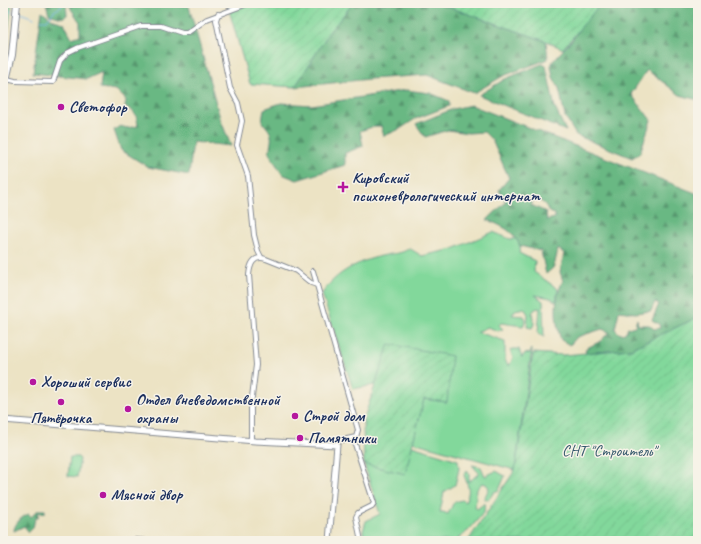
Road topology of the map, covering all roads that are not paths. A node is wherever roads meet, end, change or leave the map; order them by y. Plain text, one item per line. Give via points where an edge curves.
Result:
1 (17, 3) edge
2 (250, 3) edge
3 (218, 14) junction
4 (5, 79) edge
5 (3, 93) edge
6 (261, 257) junction
7 (313, 270) dead end
8 (317, 285) junction
9 (3, 420) edge
10 (353, 438) junction
11 (251, 440) junction
12 (337, 445) junction
13 (136, 540) dead end
14 (146, 541) edge
15 (329, 541) edge
16 (361, 541) edge

1 - 4 main road via 12,55
2 - 3 street
3 - 4 street via 187,33 161,26 141,26 77,48 67,53 60,61 53,82
3 - 6 street via 216,20 224,62 242,122 237,145 248,176 254,235
4 - 5 main road
6 - 8 street via 296,271
6 - 11 street via 250,264 249,275 256,362 251,405
7 - 8 street
8 - 10 street via 358,430 358,434
9 - 11 street
10 - 12 street via 338,441
10 - 16 street via 374,503 356,517
11 - 12 street
12 - 15 street
13 - 14 street

